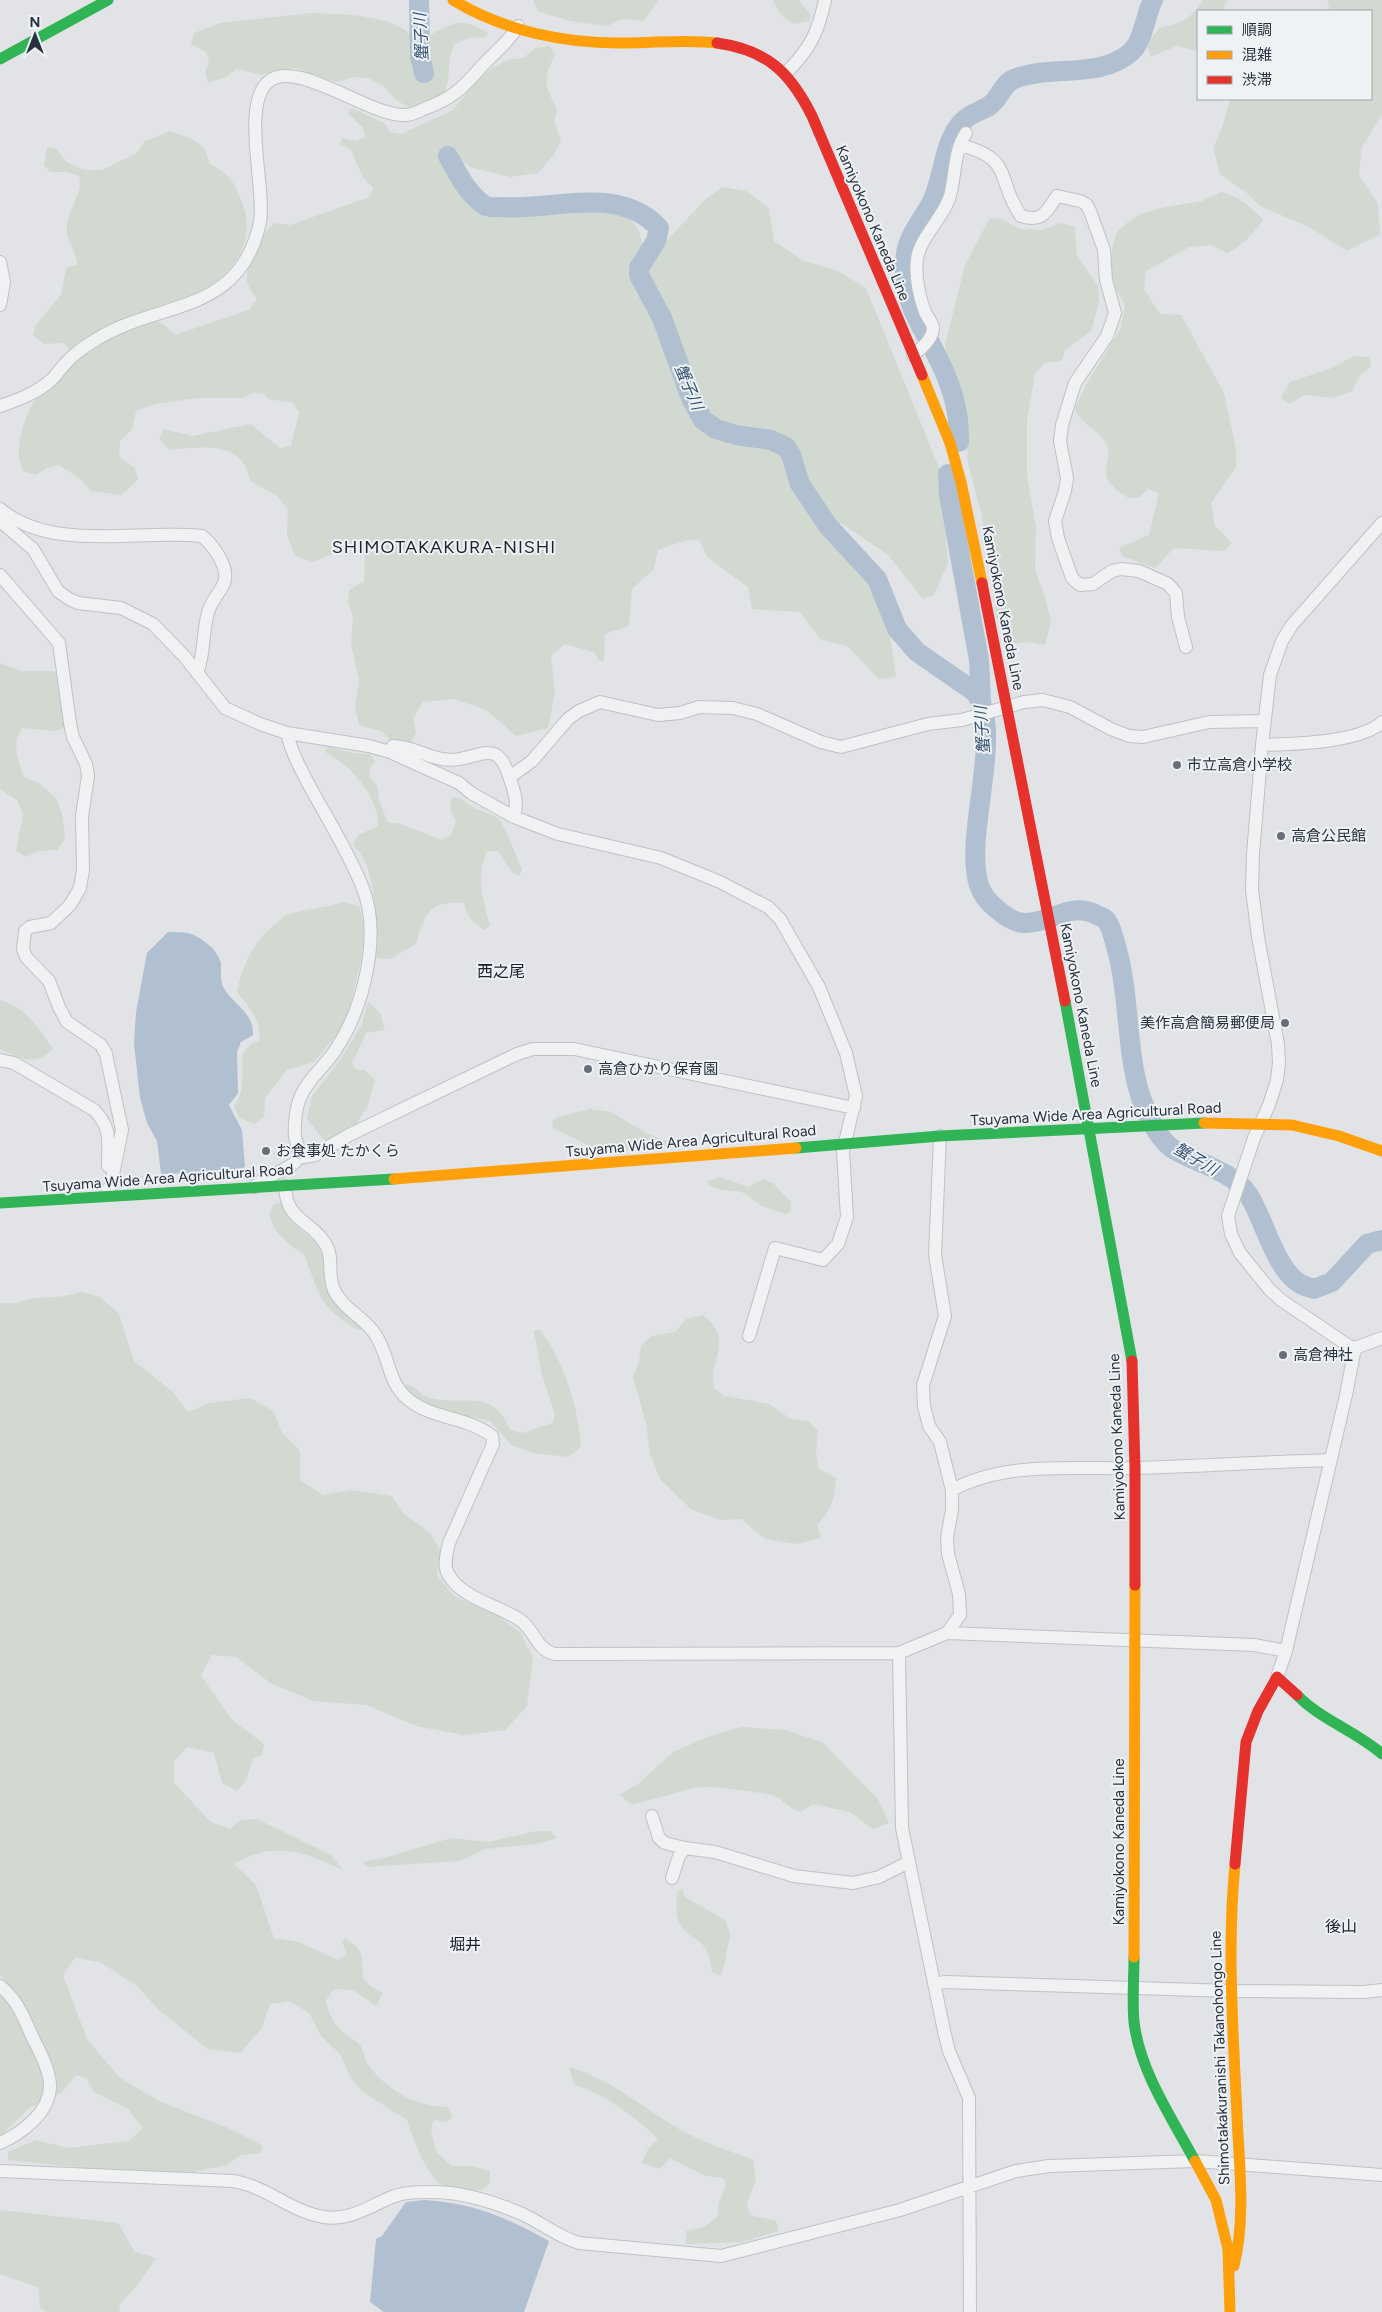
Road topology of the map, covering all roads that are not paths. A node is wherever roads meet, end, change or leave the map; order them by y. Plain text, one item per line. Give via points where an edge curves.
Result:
1 (108, 0) edge
2 (453, 0) edge
3 (825, 0) edge
4 (518, 26) junction
5 (0, 59) edge
6 (786, 73) junction
7 (966, 133) dead end
8 (960, 145) junction
9 (0, 262) edge
10 (0, 305) edge
11 (917, 352) junction
12 (0, 406) edge
13 (0, 509) edge
14 (0, 521) edge
15 (1382, 523) edge
16 (0, 575) edge
17 (1186, 647) dead end
18 (198, 673) junction
19 (1007, 707) junction
20 (1264, 721) junction
21 (1382, 722) edge
22 (287, 732) junction
23 (1262, 745) junction
24 (390, 752) junction
25 (510, 777) junction
26 (514, 817) junction
27 (0, 1060) edge
28 (854, 1108) junction
29 (1260, 1122) junction
30 (1089, 1128) junction
31 (940, 1136) junction
32 (844, 1143) junction
33 (1382, 1151) edge
34 (298, 1158) junction
35 (285, 1186) junction
36 (255, 1187) junction
37 (108, 1193) junction
38 (0, 1204) edge
39 (749, 1336) dead end
40 (1382, 1338) edge
41 (1355, 1348) junction
42 (1331, 1460) junction
43 (1135, 1468) junction
44 (952, 1490) junction
45 (947, 1633) junction
46 (1134, 1639) junction
47 (1286, 1651) junction
48 (899, 1653) junction
49 (1277, 1677) junction
50 (1382, 1754) edge
51 (652, 1816) dead end
52 (685, 1848) junction
53 (909, 1862) junction
54 (672, 1878) dead end
55 (935, 1984) junction
56 (0, 1986) edge
57 (1133, 1987) junction
58 (1382, 1990) edge
59 (1230, 1991) junction
60 (0, 2143) edge
61 (1196, 2161) junction
62 (1239, 2164) junction
63 (0, 2171) edge
64 (1382, 2175) edge
65 (968, 2185) junction
66 (1230, 2276) junction
67 (970, 2312) edge
68 (1230, 2312) edge

1 - 5 main road
2 - 4 main road, Kamiyokono Kaneda Line via 473,12
3 - 6 street via 813,41
4 - 6 main road, Kamiyokono Kaneda Line via 585,42 730,44 753,51
4 - 12 street via 506,45 458,93 408,115 386,112 300,76 268,81 261,92 255,131 260,222 251,249 240,268 225,284 204,298 135,319 96,339 74,354 52,380
6 - 11 main road, Kamiyokono Kaneda Line via 812,116
7 - 8 street
8 - 11 street via 948,201 919,249 921,302 934,326 933,334
8 - 17 street via 990,156 1000,166 1021,216 1040,217 1048,212 1057,196 1080,201 1090,211 1104,250 1106,280 1115,313 1107,336 1075,383 1062,425 1060,441 1066,478 1055,521 1058,538 1072,578 1080,585 1093,584 1112,571 1122,569 1140,571 1168,584 1176,593
9 - 10 street via 4,282
11 - 19 main road, Kamiyokono Kaneda Line via 961,482
13 - 18 street via 33,529 119,536 202,536 224,566 226,575 208,611
14 - 18 street via 33,549 58,591 69,600 121,608 139,615 153,624
15 - 20 street via 1282,640 1270,675
16 - 37 street via 59,643 73,737 86,764 88,776 82,816 80,888 70,905 51,923 30,927 22,940 26,957 49,981 67,1022 101,1045 106,1054 122,1130
18 - 22 street via 225,708
19 - 20 street via 1043,700 1058,703 1129,736 1143,737 1209,722
19 - 25 street via 841,747 821,742 757,714 733,708 708,706 658,715 600,702 568,719 532,761
19 - 30 main road, Kamiyokono Kaneda Line
20 - 23 street
21 - 23 street via 1351,737
22 - 24 street
22 - 34 street via 296,760 362,886 372,937 362,987 345,1036 310,1080 300,1099 295,1136
23 - 29 street via 1252,890 1279,1062 1277,1080
24 - 25 street via 393,746 407,746 432,757 453,760 490,752 504,760
24 - 26 street via 452,780
25 - 26 street via 517,803
26 - 28 street via 558,834 661,858 720,882 768,907 780,919 819,987 846,1053 856,1096
27 - 37 street via 24,1068 94,1110 103,1120 108,1130
28 - 32 street
28 - 34 street via 581,1050 533,1049 349,1135 315,1155
29 - 30 main road, Tsuyama Wide Area Agricultural Road
29 - 33 main road, Tsuyama Wide Area Agricultural Road via 1312,1129
29 - 41 street via 1228,1216 1231,1234 1252,1269 1281,1300
30 - 31 main road, Tsuyama Wide Area Agricultural Road
30 - 43 main road, Kamiyokono Kaneda Line via 1132,1363
31 - 32 main road, Tsuyama Wide Area Agricultural Road
31 - 44 street via 935,1255 946,1316 923,1385 929,1426 940,1442
32 - 35 main road, Tsuyama Wide Area Agricultural Road
32 - 39 street via 848,1218 838,1244 823,1260 775,1248
34 - 36 street via 261,1179
35 - 36 main road, Tsuyama Wide Area Agricultural Road
35 - 48 street via 285,1199 290,1210 326,1244 330,1280 337,1295 376,1335 398,1390 411,1402 469,1423 492,1436 493,1444 449,1543 447,1573 458,1586 522,1622 543,1650 555,1654
36 - 37 main road, Tsuyama Wide Area Agricultural Road
37 - 38 main road, Tsuyama Wide Area Agricultural Road
40 - 41 street
41 - 42 street
42 - 43 street
42 - 47 street
43 - 44 street via 1027,1470 1000,1474
43 - 46 main road, Kamiyokono Kaneda Line
44 - 45 street via 948,1554 960,1615
45 - 46 street
45 - 48 street
46 - 47 street via 1254,1645
46 - 57 main road, Kamiyokono Kaneda Line
47 - 49 street
48 - 53 street via 900,1801
49 - 50 main road via 1311,1708
49 - 59 main road, Shimotakakuranishi Takanohongo Line via 1258,1711 1246,1742 1232,1897
51 - 52 street via 659,1838 665,1843
52 - 53 street via 751,1861 781,1873 840,1883 879,1877
52 - 54 street
53 - 55 street
55 - 57 street
55 - 65 street via 950,2051 969,2098
56 - 60 street via 22,2015 40,2052 50,2084 40,2112 27,2127
57 - 59 street
57 - 61 main road, Kamiyokono Kaneda Line via 1134,2022 1149,2074
58 - 59 street
59 - 62 main road, Shimotakakuranishi Takanohongo Line
61 - 62 street
61 - 65 street via 1048,2166 1016,2170
61 - 66 main road, Kamiyokono Kaneda Line via 1216,2200 1224,2225
62 - 64 street
62 - 66 main road, Shimotakakuranishi Takanohongo Line via 1240,2241
63 - 65 street via 233,2181 247,2183 305,2212 343,2218 394,2196 432,2192 491,2203 579,2243 721,2256 900,2210
65 - 67 street
66 - 68 main road, Kamiyokono Kaneda Line

